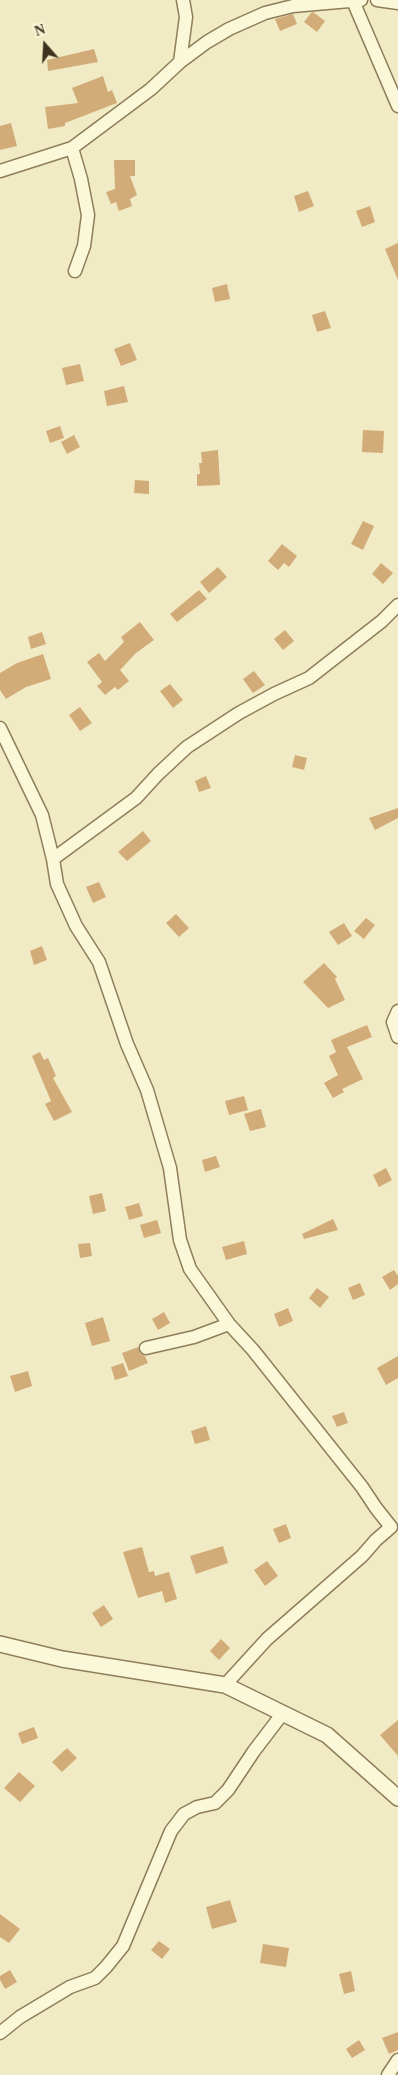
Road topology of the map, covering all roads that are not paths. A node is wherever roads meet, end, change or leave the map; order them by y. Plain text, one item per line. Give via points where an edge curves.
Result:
1 (183, 0) edge
2 (357, 0) edge
3 (377, 0) edge
4 (398, 3) edge
5 (180, 62) junction
6 (398, 106) edge
7 (72, 148) junction
8 (0, 172) edge
9 (75, 271) dead end
10 (398, 605) edge
11 (0, 728) edge
12 (53, 859) junction
13 (398, 1011) edge
14 (398, 1036) edge
15 (229, 1324) junction
16 (146, 1348) dead end
17 (395, 1524) edge
18 (0, 1644) edge
19 (225, 1685) junction
20 (283, 1713) junction
21 (398, 1798) edge
22 (0, 2033) edge
23 (398, 2060) edge
24 (388, 2075) edge

1 - 5 street via 186,17
2 - 5 street via 265,12 206,42
2 - 6 street
3 - 4 street
5 - 7 street via 151,89
7 - 8 street
7 - 9 street via 88,214 84,246
10 - 12 street via 382,622 309,678 239,713 187,747 136,798
11 - 12 street via 42,815
12 - 15 street via 57,884 76,926 98,962 147,1090 170,1168 180,1240 190,1269
13 - 14 street via 393,1022
15 - 16 street via 194,1337
15 - 17 street
17 - 19 street via 267,1639
18 - 19 street via 62,1659
19 - 20 street
20 - 21 street via 327,1735
20 - 22 street via 228,1790 215,1803 184,1814 171,1832 123,1946 106,1968 94,1978 70,1987 20,2017
23 - 24 street

